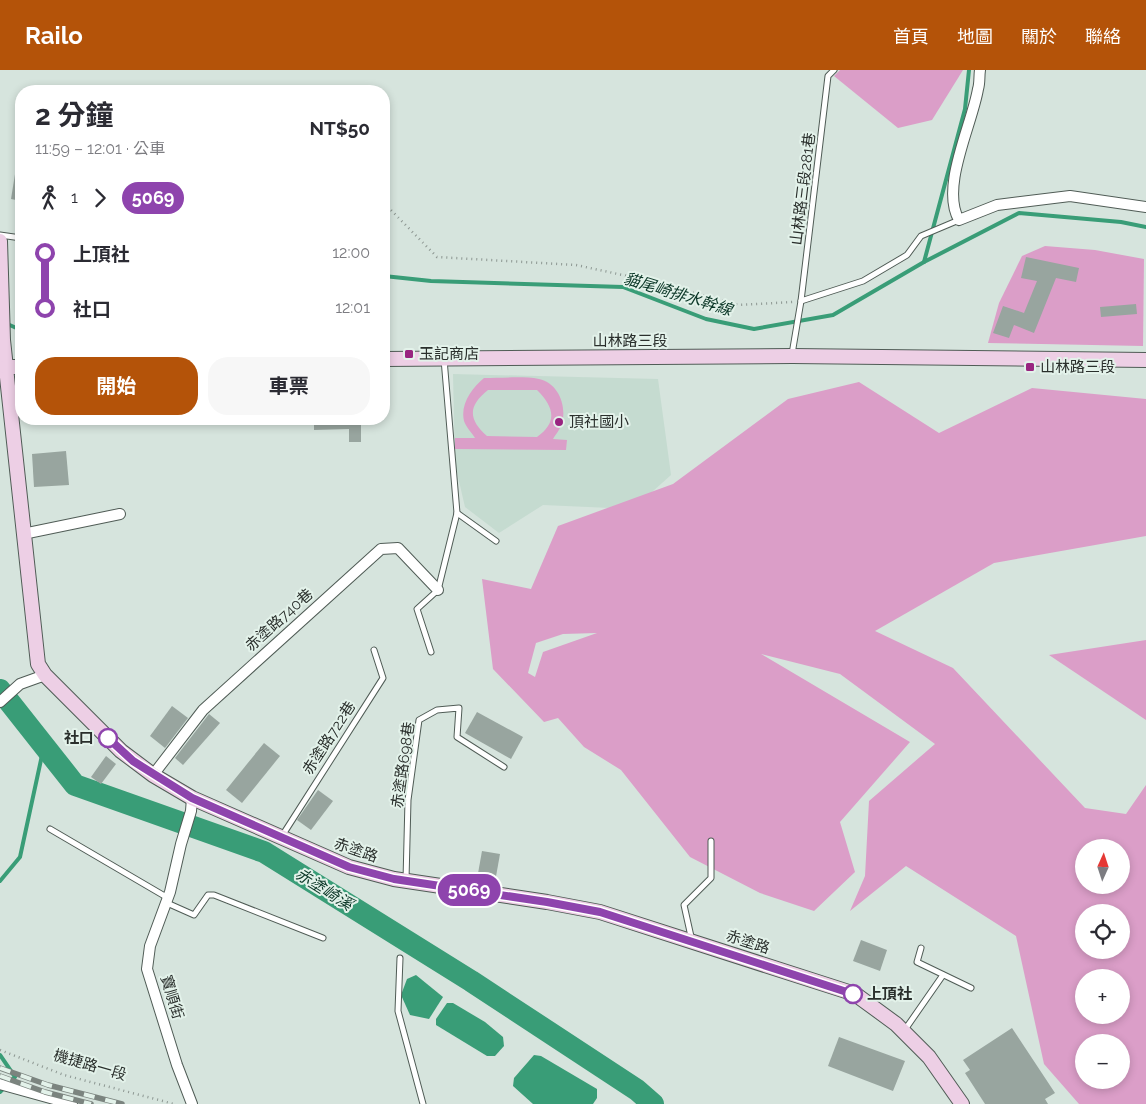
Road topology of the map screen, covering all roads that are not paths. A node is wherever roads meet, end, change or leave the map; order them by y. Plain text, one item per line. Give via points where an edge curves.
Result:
1 (834, 70) edge
2 (980, 70) edge
3 (1146, 207) edge
4 (959, 220) junction
5 (0, 235) edge
6 (15, 237) edge
7 (0, 241) edge
8 (802, 301) junction
9 (792, 356) junction
10 (444, 358) junction
11 (390, 359) edge
12 (1146, 360) edge
13 (3, 368) edge
14 (457, 513) junction
15 (120, 514) dead end
16 (24, 534) junction
17 (496, 541) dead end
18 (438, 590) junction
19 (374, 650) dead end
20 (430, 652) dead end
21 (44, 675) junction
22 (0, 702) edge
23 (504, 767) dead end
24 (153, 775) junction
25 (192, 804) junction
26 (50, 829) dead end
27 (281, 837) junction
28 (711, 841) dead end
29 (406, 881) junction
30 (167, 900) junction
31 (323, 938) dead end
32 (692, 942) junction
33 (921, 948) dead end
34 (400, 958) dead end
35 (943, 975) junction
36 (971, 988) dead end
37 (904, 1032) junction
38 (0, 1084) edge
39 (72, 1104) edge
40 (192, 1104) edge
41 (423, 1104) edge
42 (962, 1104) edge

1 - 8 lane, 山林路三段281巷 via 828,76
2 - 4 street via 954,179 954,212
3 - 4 street via 1070,196 997,205
4 - 8 lane via 921,236 907,255 863,282
5 - 6 lane
7 - 13 street
8 - 9 lane, 山林路三段281巷
9 - 10 street, 山林路三段
9 - 12 street, 山林路三段
10 - 11 street, 山林路三段
10 - 14 lane
13 - 16 street, 赤塗路
14 - 17 lane
14 - 18 lane
15 - 16 street
16 - 21 street, 赤塗路 via 37,659
18 - 20 lane via 417,609
18 - 24 street, 赤塗路740巷 via 398,548 381,549 204,710
19 - 27 lane, 赤塗路722巷 via 383,678
21 - 22 street via 20,684
21 - 24 street, 赤塗路 via 121,751
23 - 29 lane, 赤塗路698巷 via 457,737 459,708 437,710 419,720 408,800
24 - 25 street, 赤塗路
25 - 27 street, 赤塗路
25 - 30 street, 寶順街
26 - 30 lane
27 - 29 street, 赤塗路 via 349,867
28 - 32 lane via 711,878 684,905
29 - 32 street, 赤塗路 via 600,912
30 - 31 lane via 194,915 208,895 214,895
30 - 40 street, 寶順街 via 150,946 147,969
32 - 37 street, 赤塗路 via 855,994
33 - 35 lane via 917,962
34 - 41 lane via 398,1011
35 - 36 lane
35 - 37 lane
37 - 42 street, 赤塗路 via 929,1057
38 - 39 street

